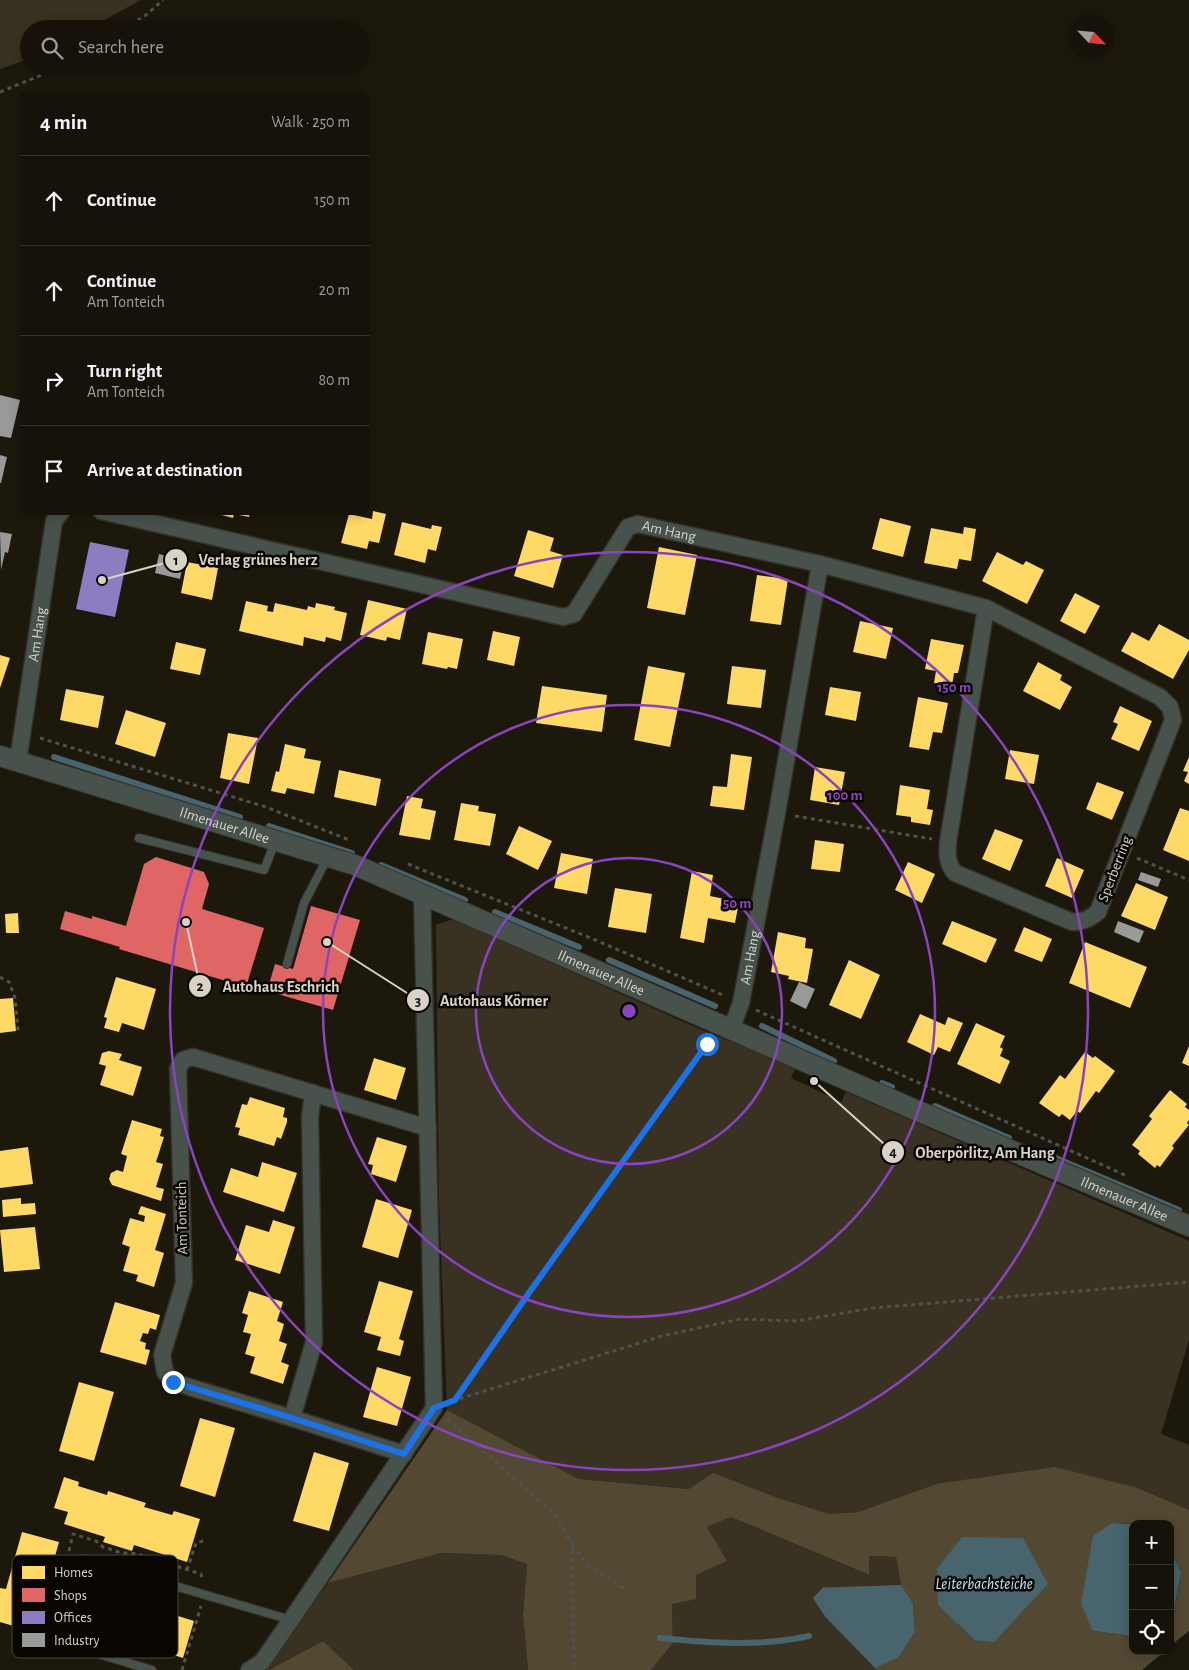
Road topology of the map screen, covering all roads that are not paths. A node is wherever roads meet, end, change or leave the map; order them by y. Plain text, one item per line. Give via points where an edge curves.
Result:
1 (59, 515) edge
2 (119, 515) edge
3 (820, 564) junction
4 (986, 608) junction
5 (9, 759) edge
6 (139, 838) dead end
7 (276, 840) junction
8 (329, 856) junction
9 (422, 894) junction
10 (287, 964) dead end
11 (731, 1030) junction
12 (312, 1093) junction
13 (428, 1128) junction
14 (1189, 1226) edge
15 (292, 1418) junction
16 (404, 1454) junction
17 (178, 1587) edge
18 (291, 1620) junction
19 (112, 1658) edge
20 (152, 1670) edge
21 (249, 1670) edge

1 - 5 street, Am Hang via 54,521
2 - 3 street, Am Hang via 563,617 574,614 628,527 638,524
3 - 4 street, Sperberring
3 - 11 street, Am Hang via 741,1003
4 - 4 street, Sperberring via 1160,697 1170,707 1173,720 1098,912 1081,922 1072,922 955,874 950,868 948,842
5 - 7 street, Ilmenauer Allee
6 - 7 lane via 264,870
7 - 8 street, Ilmenauer Allee
8 - 9 street, Ilmenauer Allee
8 - 10 lane via 304,903
9 - 11 street, Ilmenauer Allee
9 - 13 street
11 - 14 street, Ilmenauer Allee
12 - 13 street, Am Tonteich
12 - 15 street via 314,1342
12 - 15 street, Am Tonteich via 193,1057 183,1060 178,1069 184,1283 162,1355 165,1372 173,1382
13 - 16 street via 434,1408
15 - 16 street, Am Tonteich
16 - 18 street
17 - 18 lane
18 - 21 street via 262,1662
19 - 20 lane

